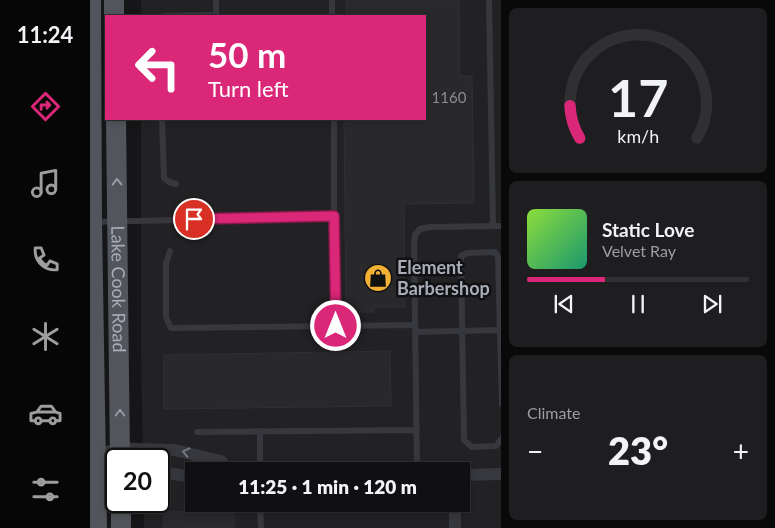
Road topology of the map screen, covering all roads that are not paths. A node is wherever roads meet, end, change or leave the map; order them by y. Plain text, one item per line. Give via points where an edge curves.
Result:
1 (91, 0) edge
2 (114, 0) edge
3 (216, 0) edge
4 (332, 0) edge
5 (489, 0) edge
6 (114, 15) edge
7 (216, 15) edge
8 (332, 15) edge
9 (116, 120) edge
10 (162, 120) edge
11 (334, 120) edge
12 (176, 184) dead end
13 (334, 216) junction
14 (91, 222) edge
15 (118, 222) junction
16 (492, 226) junction
17 (501, 226) edge
18 (170, 251) dead end
19 (336, 326) junction
20 (415, 329) junction
21 (500, 330) junction
22 (463, 331) junction
23 (501, 404) edge
24 (417, 430) junction
25 (260, 431) junction
26 (197, 432) dead end
27 (501, 438) edge
28 (119, 448) edge
29 (170, 450) edge
30 (93, 456) edge
31 (222, 462) edge
32 (260, 462) edge
33 (417, 462) edge
34 (170, 474) edge
35 (501, 474) edge
36 (470, 475) edge
37 (185, 476) edge
38 (260, 512) edge
39 (455, 512) edge
40 (121, 513) edge
41 (97, 528) edge
42 (121, 528) edge
43 (261, 528) edge
44 (455, 528) edge

1 - 14 main road, Lake Cook Road
2 - 6 main road
3 - 7 lane
4 - 8 lane
5 - 16 lane
15 -> 9 main road, Lake Cook Road
10 - 12 lane via 164,178
11 - 13 lane
13 - 15 lane
13 - 19 lane
14 - 15 lane
14 - 30 main road, Lake Cook Road
28 -> 15 main road, Lake Cook Road
16 - 17 lane
16 - 20 lane via 420,229 415,235
18 - 19 lane via 166,264 166,317 171,328
19 - 20 lane
20 - 22 lane
20 - 24 lane
21 - 22 lane
21 - 22 lane via 498,258 495,252 461,256
21 - 23 lane
22 - 27 lane via 464,440 472,447 496,446
24 - 25 lane
24 - 33 lane
25 - 26 lane
25 - 32 lane
31 -> 29 street
30 - 41 main road, Lake Cook Road
34 - 37 street
35 - 36 street
38 - 43 lane
39 - 44 street
40 - 42 main road

